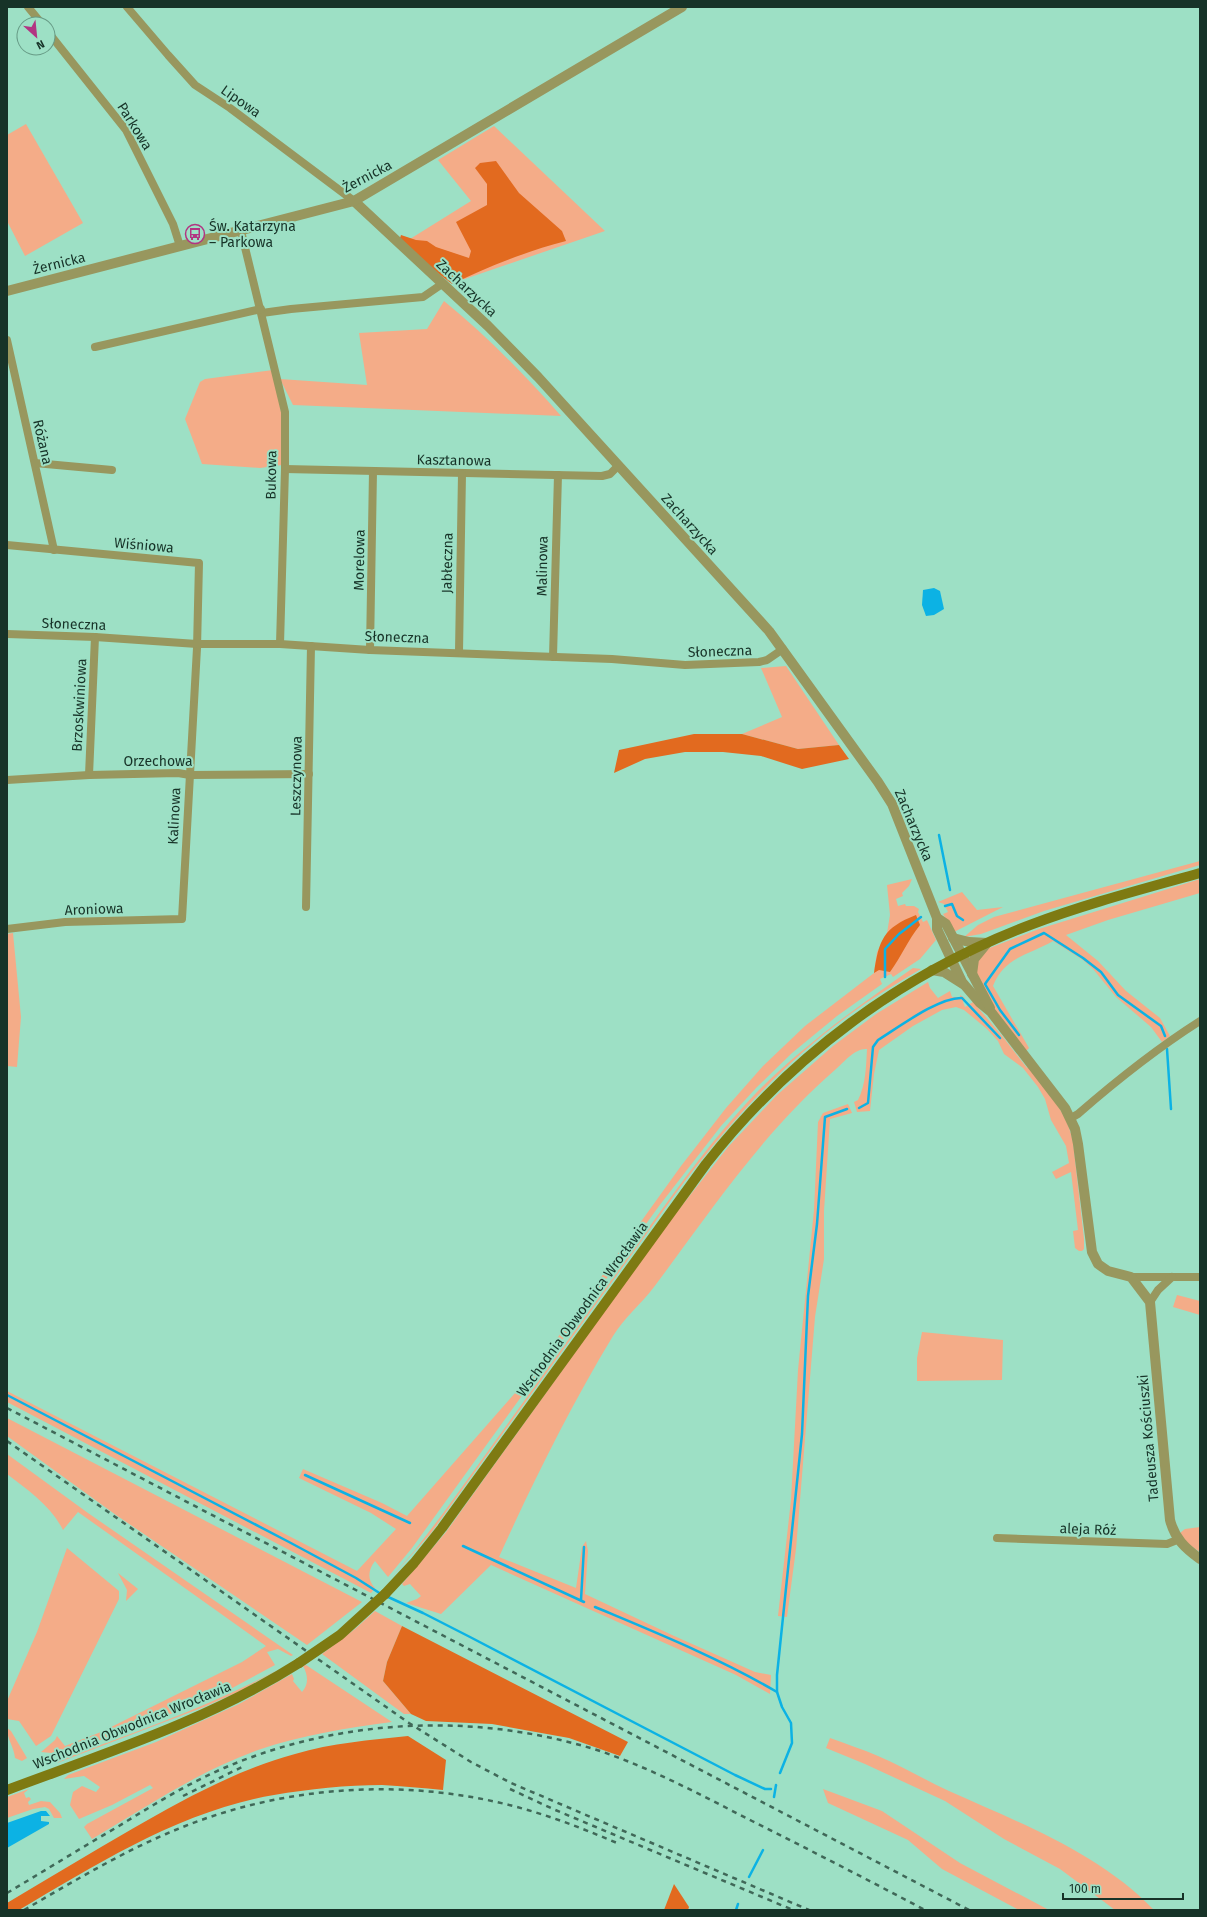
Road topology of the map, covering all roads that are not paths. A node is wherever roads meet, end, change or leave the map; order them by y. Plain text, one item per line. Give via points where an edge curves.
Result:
1 (28, 7) edge
2 (127, 7) edge
3 (682, 7) edge
4 (35, 16) edge
5 (56, 42) edge
6 (354, 201) junction
7 (241, 231) junction
8 (180, 246) junction
9 (442, 284) junction
10 (7, 291) edge
11 (262, 311) junction
12 (7, 340) edge
13 (95, 347) dead end
14 (35, 463) junction
15 (618, 466) junction
16 (285, 469) junction
17 (112, 470) dead end
18 (373, 471) junction
19 (462, 474) junction
20 (558, 475) junction
21 (7, 545) edge
22 (54, 550) junction
23 (7, 634) edge
24 (95, 637) junction
25 (197, 644) junction
26 (280, 644) junction
27 (311, 646) junction
28 (370, 650) junction
29 (783, 650) junction
30 (459, 652) junction
31 (553, 657) junction
32 (309, 774) junction
33 (89, 775) junction
34 (190, 775) junction
35 (7, 780) edge
36 (1200, 873) edge
37 (306, 907) dead end
38 (937, 918) junction
39 (182, 919) joint
40 (7, 929) edge
41 (953, 938) junction
42 (987, 943) junction
43 (962, 955) junction
44 (952, 960) junction
45 (932, 970) junction
46 (972, 974) junction
47 (964, 984) junction
48 (991, 1012) junction
49 (1200, 1021) edge
50 (1071, 1118) junction
51 (1131, 1277) junction
52 (1172, 1277) junction
53 (1200, 1277) edge
54 (1150, 1302) junction
55 (997, 1538) dead end
56 (1178, 1540) junction
57 (1200, 1559) edge
58 (7, 1790) edge

1 - 4 street
2 - 6 street, Lipowa via 195,85 230,108
3 - 6 street, Żernicka
5 - 8 street, Parkowa via 126,130 172,224
6 - 7 street, Żernicka
6 - 9 street, Zacharzycka
7 - 8 street, Żernicka
7 - 11 street, Bukowa
8 - 10 street, Żernicka
9 - 11 street via 423,297
9 - 15 street, Zacharzycka via 538,377
11 - 13 street
11 - 16 street, Bukowa via 285,412
12 - 14 street, Różana
14 - 17 street
14 - 22 street, Różana
15 - 20 street, Kasztanowa via 610,474 602,476
15 - 29 street, Zacharzycka via 769,631
16 - 18 street, Kasztanowa
16 - 26 street, Bukowa
18 - 19 street, Kasztanowa
18 - 28 street, Morelowa
19 - 20 street, Kasztanowa
19 - 30 street, Jabłeczna
20 - 31 street, Malinowa
21 - 22 street, Wiśniowa
22 - 25 street, Wiśniowa via 199,563
23 - 24 street, Słoneczna
24 - 25 street, Słoneczna
24 - 33 street, Brzoskwiniowa
25 - 26 street, Słoneczna
25 - 34 street, Kalinowa
26 - 27 street, Słoneczna
27 - 28 street, Słoneczna
27 - 32 street, Leszczynowa
28 - 30 street, Słoneczna
29 - 31 street, Słoneczna via 759,662 692,665
29 - 38 street, Zacharzycka via 892,804
30 - 31 street, Słoneczna
32 - 34 street, Orzechowa
32 - 37 street, Leszczynowa
33 - 34 street, Orzechowa
33 - 35 street, Orzechowa
34 - 39 street, Kalinowa
36 - 42 main road, Wschodnia Obwodnica Wrocławia via 1056,916
38 - 41 street, Zacharzycka via 946,924
38 - 44 street, Zacharzycka via 938,929
39 - 40 street, Aroniowa via 65,922
41 - 42 street
41 - 43 street, Zacharzycka
42 - 43 main road, Wschodnia Obwodnica Wrocławia
42 - 46 street via 974,959
43 - 44 main road, Wschodnia Obwodnica Wrocławia
43 - 46 street, Zacharzycka
44 - 45 main road, Wschodnia Obwodnica Wrocławia
44 - 47 street, Zacharzycka
45 - 47 street via 944,972
45 - 58 main road, Wschodnia Obwodnica Wrocławia, bridge via 887,996 829,1038 776,1084 734,1129 663,1222 442,1528 385,1594 340,1635 266,1684 210,1711
46 - 48 street, Zacharzycka
47 - 48 street, Zacharzycka
48 - 50 street, Zacharzycka
49 - 50 street via 1124,1074
50 - 51 street via 1078,1144 1092,1252 1098,1264 1108,1271
51 - 52 street
51 - 54 street
52 - 53 street
52 - 54 street
54 - 56 street, Tadeusza Kościuszki via 1170,1520
55 - 56 street, aleja Róż via 1167,1544
56 - 57 street, Tadeusza Kościuszki

